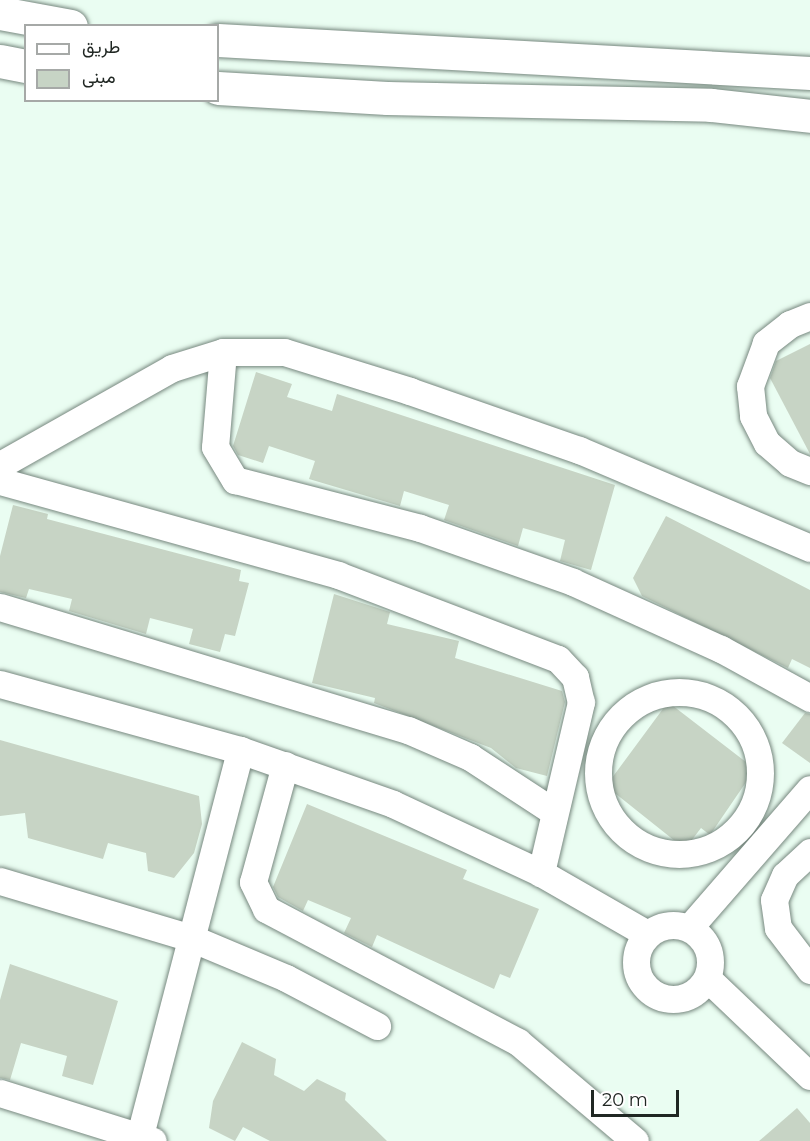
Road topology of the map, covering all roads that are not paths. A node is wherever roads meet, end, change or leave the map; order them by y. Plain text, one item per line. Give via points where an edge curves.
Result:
1 (0, 13) edge
2 (60, 24) edge
3 (219, 40) edge
4 (0, 61) edge
5 (24, 66) edge
6 (810, 74) edge
7 (219, 88) edge
8 (810, 116) edge
9 (810, 316) edge
10 (223, 352) junction
11 (0, 465) edge
12 (810, 471) edge
13 (0, 482) edge
14 (810, 548) edge
15 (0, 607) edge
16 (0, 684) edge
17 (810, 698) edge
18 (240, 750) junction
19 (285, 765) junction
20 (810, 789) edge
21 (554, 812) junction
22 (737, 830) junction
23 (759, 847) junction
24 (810, 852) edge
25 (541, 873) junction
26 (0, 881) edge
27 (689, 928) junction
28 (647, 934) junction
29 (191, 938) junction
30 (810, 970) edge
31 (707, 978) junction
32 (377, 1026) dead end
33 (810, 1076) edge
34 (0, 1093) edge
35 (146, 1138) edge
36 (635, 1141) edge

1 - 2 main road
3 - 6 main road
4 - 5 main road
7 - 8 main road via 387,98 711,105
9 - 12 street via 790,324 766,343 750,386 753,416 766,443 789,463
10 - 11 street via 172,368
10 - 14 street via 284,352 410,391 589,454
10 - 17 street via 215,447 235,480 420,528 573,582 721,649
13 - 21 street via 327,571 558,659 575,677 581,702
15 - 21 street via 408,730 470,757
16 - 18 street
18 - 19 street
18 - 29 street
19 - 25 street via 393,804
19 - 36 street via 254,873 255,892 266,909 500,1030 583,1091
20 - 23 street
21 - 25 street
22 - 22 street via 713,847 684,854 654,850 622,830 602,799 598,770 605,740 622,716 660,694 690,693 718,702 742,721 756,747 760,776 754,805
22 - 23 street
23 - 27 street
24 - 30 street via 785,875 774,900 778,927
25 - 28 street
26 - 29 street
27 - 28 street via 660,927
27 - 31 street via 708,949
28 - 31 street via 635,960 645,987 671,1000 698,990
29 - 32 street via 286,978
29 - 35 street
31 - 33 street
34 - 35 street

